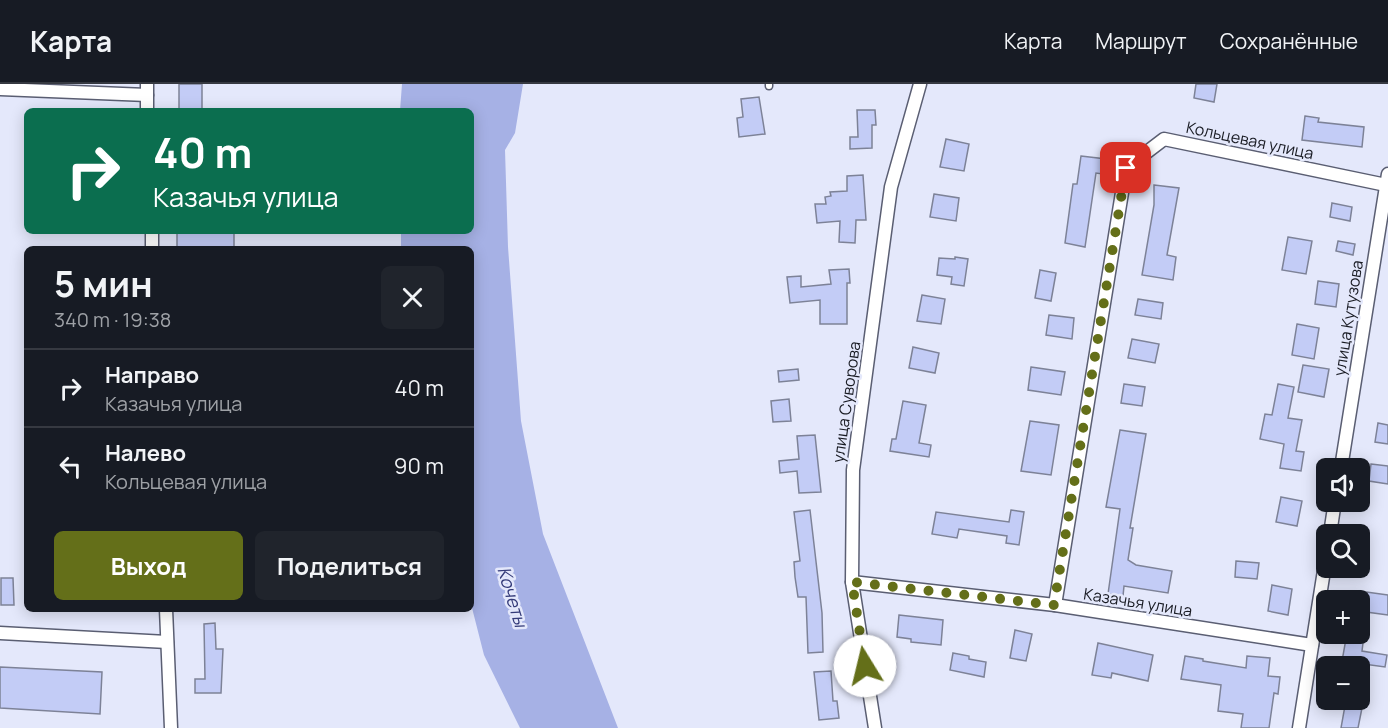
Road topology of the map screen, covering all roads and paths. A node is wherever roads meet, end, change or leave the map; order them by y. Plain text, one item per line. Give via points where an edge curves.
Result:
1 (920, 84) edge
2 (0, 89) edge
3 (147, 90) edge
4 (147, 108) edge
5 (1387, 180) edge
6 (1343, 458) edge
7 (1323, 578) edge
8 (852, 582) junction
9 (1054, 605) junction
10 (166, 612) edge
11 (0, 633) edge
12 (167, 642) junction
13 (1312, 645) junction
14 (171, 728) edge
15 (875, 728) edge
16 (1299, 728) edge

1 - 8 street, улица Суворова via 891,187 853,470
2 - 3 street
3 - 4 street
5 - 6 street, улица Кутузова
5 - 9 street, Кольцевая улица via 1164,139 1126,168
7 - 13 street
8 - 9 street, Казачья улица
8 - 15 street, улица Суворова
9 - 13 street, Казачья улица
10 - 12 street
11 - 12 street
12 - 14 street
13 - 16 street

